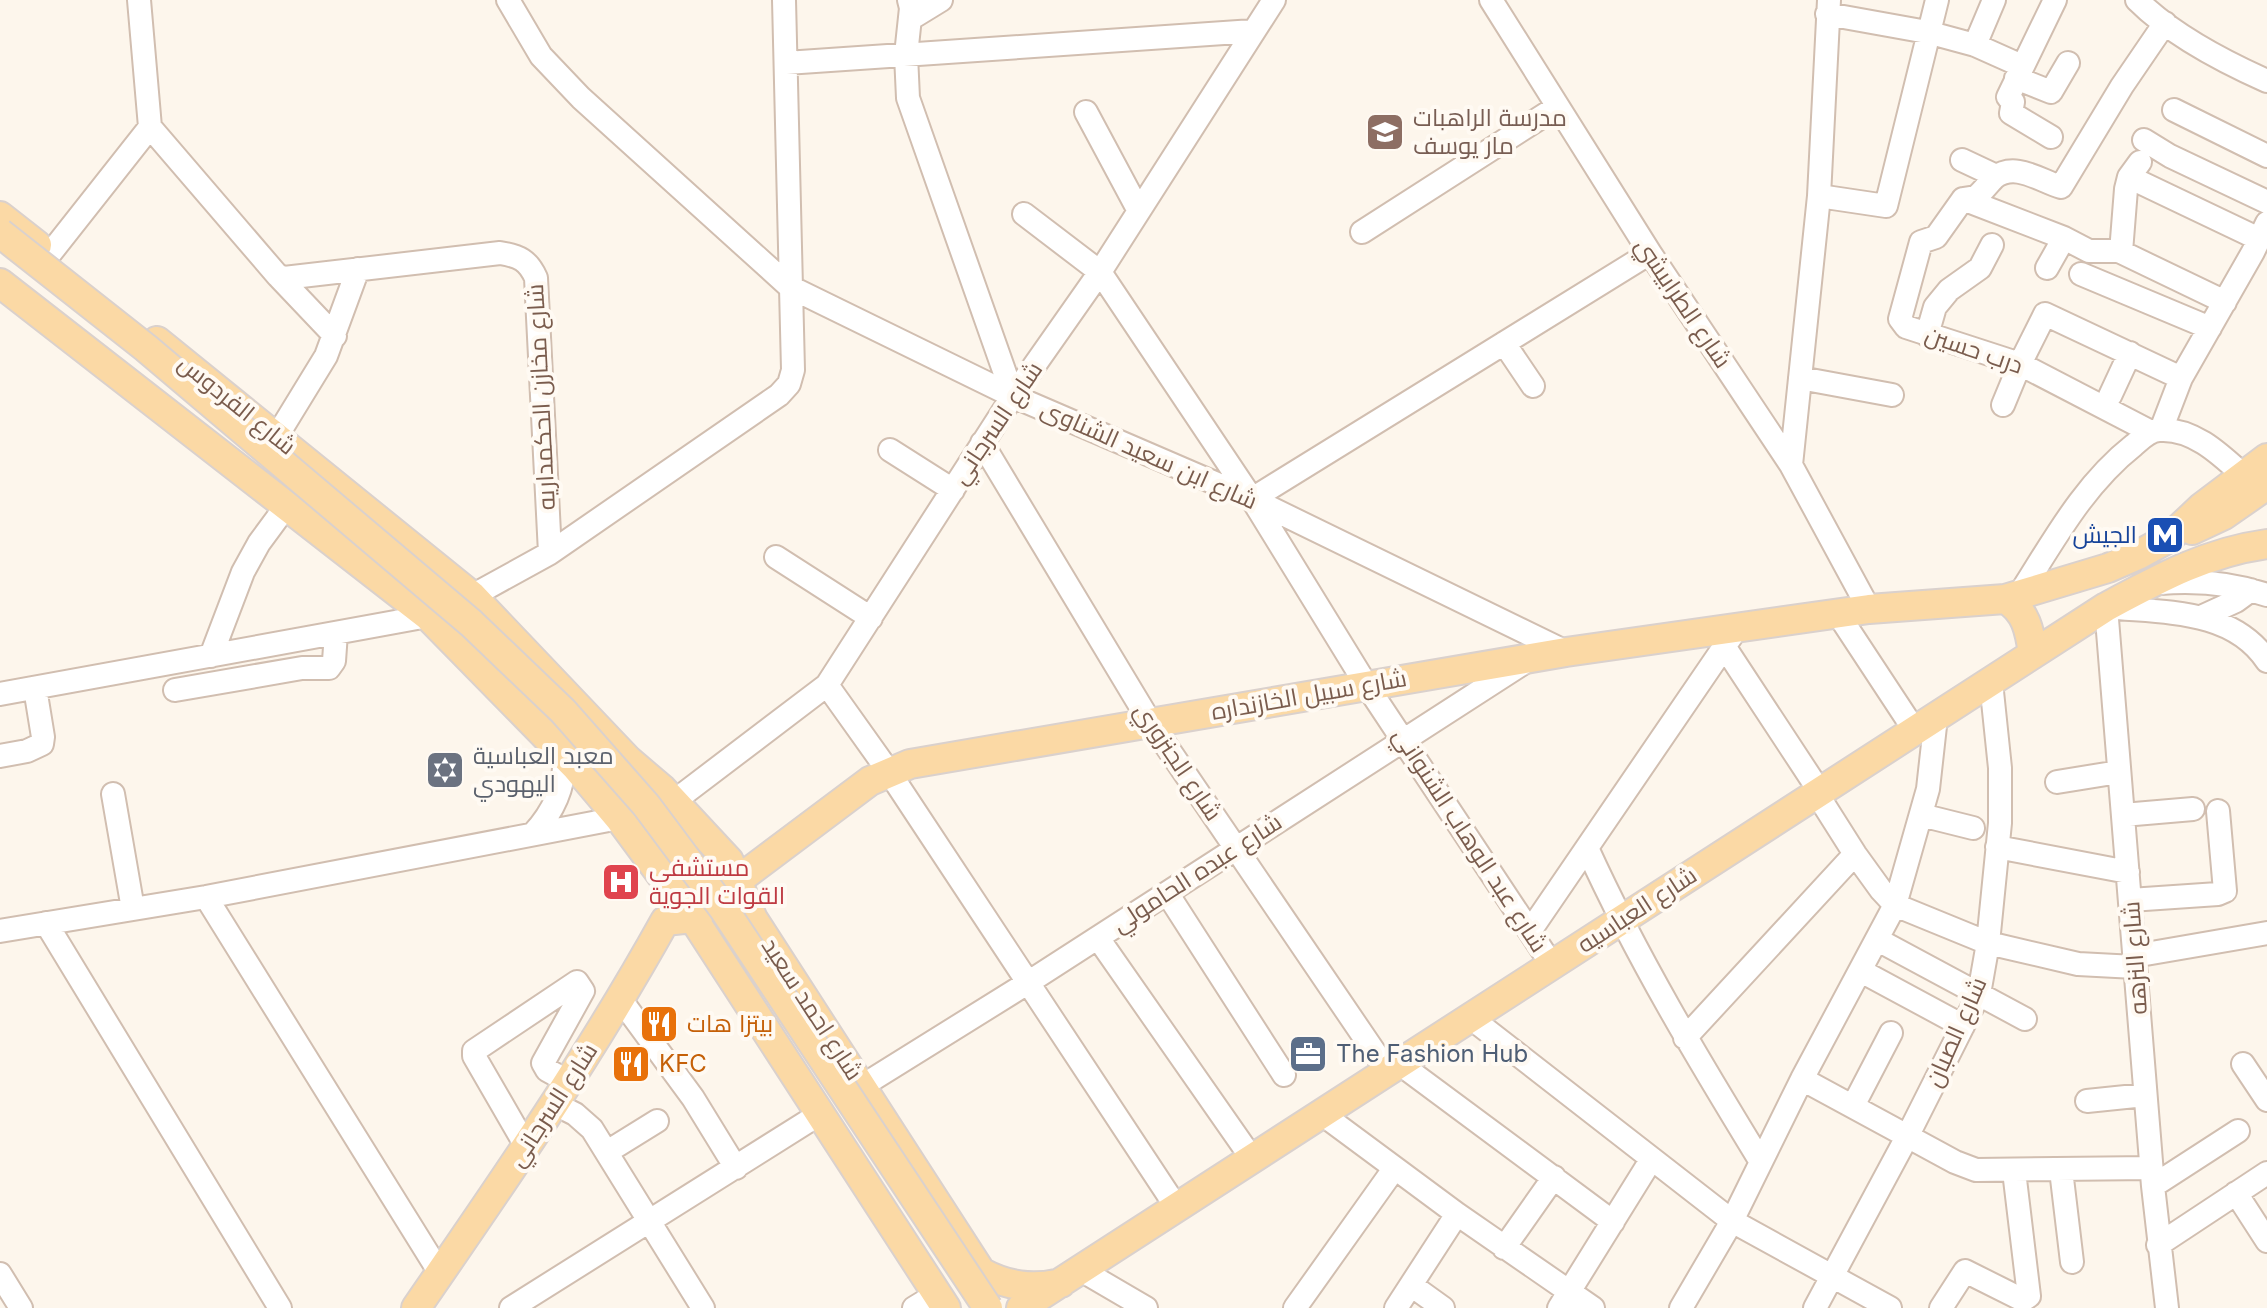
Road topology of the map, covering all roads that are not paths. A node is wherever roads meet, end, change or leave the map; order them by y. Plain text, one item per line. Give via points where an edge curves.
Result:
1 (139, 0) edge
2 (784, 0) edge
3 (941, 0) edge
4 (1274, 0) edge
5 (1491, 0) edge
6 (1937, 0) edge
7 (1994, 0) edge
8 (2055, 0) edge
9 (2137, 0) edge
10 (508, 1) edge
11 (1828, 7) edge
12 (909, 10) edge
13 (2165, 23) junction
14 (1253, 31) junction
15 (1927, 32) junction
16 (1975, 45) junction
17 (906, 55) junction
18 (786, 63) junction
19 (2068, 63) dead end
20 (2019, 72) junction
21 (2267, 81) edge
22 (1557, 107) junction
23 (2174, 110) dead end
24 (1086, 112) dead end
25 (150, 127) junction
26 (2051, 137) dead end
27 (2144, 140) dead end
28 (2267, 156) edge
29 (1962, 160) dead end
30 (1996, 176) junction
31 (1819, 196) junction
32 (1963, 199) junction
33 (2267, 202) edge
34 (1139, 211) junction
35 (1024, 214) dead end
36 (0, 216) edge
37 (1362, 232) dead end
38 (0, 233) edge
39 (2064, 238) junction
40 (2262, 244) edge
41 (1992, 245) dead end
42 (2121, 252) junction
43 (0, 253) edge
44 (1650, 253) junction
45 (49, 255) junction
46 (2047, 268) dead end
47 (358, 269) junction
48 (1100, 272) junction
49 (2081, 274) dead end
50 (278, 276) junction
51 (0, 283) edge
52 (790, 287) junction
53 (2225, 302) junction
54 (2210, 328) junction
55 (1927, 335) junction
56 (335, 336) junction
57 (1504, 343) junction
58 (2130, 353) junction
59 (2020, 364) junction
60 (1800, 378) junction
61 (2181, 378) junction
62 (1533, 386) dead end
63 (1892, 395) dead end
64 (1013, 396) junction
65 (2110, 396) dead end
66 (2003, 405) dead end
67 (2156, 431) junction
68 (277, 436) junction
69 (982, 443) junction
70 (890, 450) dead end
71 (2267, 458) edge
72 (1791, 465) junction
73 (2255, 480) edge
74 (953, 490) junction
75 (1252, 499) junction
76 (287, 505) junction
77 (2224, 515) junction
78 (2169, 538) junction
79 (2257, 546) edge
80 (550, 553) junction
81 (776, 557) dead end
82 (2147, 584) junction
83 (2259, 593) edge
84 (472, 596) junction
85 (2012, 597) junction
86 (2106, 607) junction
87 (1869, 609) junction
88 (1838, 614) junction
89 (428, 616) junction
90 (2201, 617) junction
91 (871, 618) junction
92 (336, 633) junction
93 (1731, 637) junction
94 (1566, 652) junction
95 (2033, 654) junction
96 (211, 656) junction
97 (1530, 658) junction
98 (2267, 661) edge
99 (1991, 682) junction
100 (827, 685) junction
101 (1367, 686) junction
102 (35, 688) junction
103 (175, 690) dead end
104 (0, 694) edge
105 (1150, 722) junction
106 (1925, 724) junction
107 (1404, 740) junction
108 (0, 756) edge
109 (565, 756) junction
110 (889, 772) junction
111 (2119, 772) junction
112 (2057, 782) dead end
113 (1819, 793) junction
114 (113, 794) dead end
115 (673, 802) junction
116 (2193, 809) dead end
117 (2218, 811) dead end
118 (1921, 815) junction
119 (2123, 815) junction
120 (619, 818) junction
121 (1973, 828) dead end
122 (533, 834) junction
123 (1997, 847) junction
124 (1236, 848) junction
125 (1587, 848) junction
126 (1855, 854) junction
127 (2128, 872) junction
128 (738, 880) junction
129 (1167, 893) junction
130 (206, 897) junction
131 (2130, 900) junction
132 (1895, 905) junction
133 (133, 909) junction
134 (693, 918) junction
135 (1620, 921) junction
136 (46, 923) junction
137 (0, 931) edge
138 (1530, 931) junction
139 (2267, 933) edge
140 (1098, 938) junction
141 (1878, 940) junction
142 (1988, 943) junction
143 (2135, 961) junction
144 (1552, 965) junction
145 (1861, 971) junction
146 (1029, 982) junction
147 (1979, 994) junction
148 (621, 1000) junction
149 (1471, 1018) junction
150 (2025, 1019) dead end
151 (1963, 1026) junction
152 (1891, 1033) dead end
153 (1685, 1038) junction
154 (2243, 1064) dead end
155 (1394, 1068) junction
156 (1284, 1075) dead end
157 (1802, 1079) junction
158 (862, 1086) junction
159 (562, 1093) junction
160 (2145, 1095) junction
161 (2267, 1100) edge
162 (2087, 1101) dead end
163 (1853, 1106) junction
164 (1322, 1114) junction
165 (818, 1115) junction
166 (657, 1121) dead end
167 (2238, 1131) dead end
168 (1908, 1135) junction
169 (526, 1146) junction
170 (1246, 1150) dead end
171 (607, 1152) junction
172 (1651, 1160) junction
173 (1761, 1162) junction
174 (736, 1168) junction
175 (1394, 1169) junction
176 (2061, 1170) junction
177 (2014, 1171) junction
178 (2267, 1173) edge
179 (1554, 1177) junction
180 (2152, 1177) junction
181 (2236, 1193) junction
182 (1177, 1208) junction
183 (1457, 1214) junction
184 (1732, 1221) junction
185 (650, 1222) junction
186 (1613, 1222) junction
187 (2267, 1241) edge
188 (2158, 1245) junction
189 (1504, 1248) junction
190 (2072, 1262) dead end
191 (440, 1273) junction
192 (0, 1274) edge
193 (1832, 1275) junction
194 (1071, 1276) junction
195 (1411, 1285) junction
196 (1564, 1300) edge
197 (932, 1303) edge
198 (1030, 1305) edge
199 (21, 1308) edge
200 (280, 1308) edge
201 (416, 1308) edge
202 (511, 1308) edge
203 (703, 1308) edge
204 (975, 1308) edge
205 (988, 1308) edge
206 (1146, 1308) edge
207 (1295, 1308) edge
208 (1396, 1308) edge
209 (1443, 1308) edge
210 (1593, 1308) edge
211 (1681, 1308) edge
212 (1815, 1308) edge
213 (1890, 1308) edge
214 (1941, 1308) edge
215 (2167, 1308) edge

1 - 25 street
2 - 18 street
3 - 12 street
4 - 14 street, شارع السرجاني
5 - 22 street, شارع الطرابيشي
6 - 15 street
7 - 16 street
8 - 20 street
9 - 13 street
10 - 52 street, شارع ابن سعيد الشناوى via 541,56 581,98
11 - 15 street
11 - 31 street
12 - 17 street
13 - 21 street
13 - 30 street via 2061,187 2024,172
14 - 17 street
14 - 34 street, شارع السرجاني
15 - 16 street
15 - 31 street via 1886,206
16 - 20 street
17 - 18 street
17 - 64 street via 908,98
18 - 52 street
19 - 20 street via 2051,92
20 - 26 street via 2008,97 2013,102 2010,112
22 - 37 street
22 - 44 street, شارع الطرابيشي
23 - 28 street
24 - 34 street
25 - 45 street
25 - 50 street
27 - 33 street
29 - 30 street
30 - 32 street, درب حسين via 1976,197
31 - 60 street
32 - 39 street
32 - 55 street, درب حسين via 1938,236 1921,242 1915,258 1900,319
34 - 48 street, شارع السرجاني
35 - 48 street, شارع عبد الوهاب الشنواني
36 - 45 main road, شارع الفردوس
38 - 205 main road, bridge via 146,348 435,592 563,711 646,805 723,908
39 - 42 street via 2089,251
39 - 46 street
40 - 42 street via 2134,170
40 - 53 street
41 - 55 street via 1980,268 1935,307
42 - 53 street
43 - 204 main road via 142,353 467,628 568,728 697,887
44 - 57 street
44 - 72 street, شارع الطرابيشي
45 - 68 main road, شارع الفردوس
47 - 50 street, شارع مخازن الحكمداريه
47 - 56 street
47 - 80 street, شارع مخازن الحكمداريه via 500,253 530,264 536,278
48 - 64 street, شارع السرجاني
48 - 75 street, شارع عبد الوهاب الشنواني
49 - 54 street
50 - 56 street
51 - 76 main road, شارع الفردوس
52 - 64 street, شارع ابن سعيد الشناوى
52 - 80 street via 789,384
53 - 54 street
54 - 61 street
55 - 59 street, درب حسين
56 - 68 street
57 - 62 street
57 - 75 street
58 - 59 street via 2045,314
58 - 61 street
58 - 65 street
59 - 66 street
59 - 67 street, درب حسين
60 - 63 street
60 - 72 street
61 - 67 street
64 - 69 street, شارع السرجاني
64 - 75 street, شارع ابن سعيد الشناوى
67 - 73 street, درب حسين via 2187,435 2212,447
67 - 85 street via 2090,486
68 - 84 main road, شارع الفردوس
69 - 74 street, شارع السرجاني
69 - 105 street, شارع الجنزوري
70 - 74 street
71 - 73 main road
72 - 87 street, شارع الطرابيشي
73 - 77 main road
73 - 78 main road via 2202,507
74 - 91 street, شارع السرجاني
75 - 94 street, شارع ابن سعيد الشناوى
75 - 101 street, شارع عبد الوهاب الشنواني
76 - 89 main road, شارع الفردوس
76 - 96 street via 243,572
77 - 78 main road
77 - 79 main road
78 - 85 main road, شارع سبيل الخازنداره via 2108,568
79 - 82 main road, شارع العباسيه via 2186,565
80 - 84 street
81 - 91 street
82 - 83 street via 2194,582
82 - 86 main road, شارع العباسيه
83 - 90 street
84 - 89 street
84 - 115 main road, شارع احمد سعيد
85 - 87 main road, شارع سبيل الخازنداره
85 - 95 main road via 2023,615
86 - 90 street
86 - 95 main road, شارع العباسيه
86 - 111 street, شارع النزهه
87 - 88 main road, شارع سبيل الخازنداره
88 - 93 main road, شارع سبيل الخازنداره
88 - 106 street
89 - 92 street
89 - 109 main road
90 - 98 street via 2244,636
91 - 100 street, شارع السرجاني
92 - 96 street
92 - 103 street via 329,668
93 - 94 main road, شارع سبيل الخازنداره
93 - 113 street
93 - 125 street
94 - 97 main road, شارع سبيل الخازنداره
95 - 99 main road, شارع العباسيه
96 - 102 street
97 - 101 main road, شارع سبيل الخازنداره
97 - 107 street, شارع عبده الحامولي
99 - 106 main road, شارع العباسيه
99 - 123 street, شارع الصبان via 2000,768
100 - 110 street
100 - 115 street, شارع السرجاني
101 - 105 main road, شارع سبيل الخازنداره
101 - 107 street, شارع عبد الوهاب الشنواني
102 - 104 street
102 - 108 street via 42,744
105 - 110 main road, شارع سبيل الخازنداره
105 - 124 street, شارع الجنزوري
106 - 113 main road, شارع العباسيه
106 - 118 street via 1928,789
107 - 124 street, شارع عبده الحامولي
107 - 138 street, شارع عبد الوهاب الشنواني
109 - 120 main road
109 - 122 street via 558,799
110 - 128 main road, شارع سبيل الخازنداره
110 - 146 street
111 - 112 street
111 - 119 street, شارع النزهه
113 - 126 street
113 - 135 main road, شارع العباسيه
114 - 133 street
115 - 128 main road, شارع احمد سعيد via 729,861
116 - 119 street
117 - 131 street via 2225,891
118 - 121 street
118 - 132 street
119 - 127 street, شارع النزهه
120 - 122 street
120 - 134 main road
122 - 130 street
123 - 127 street
123 - 142 street, شارع الصبان
124 - 129 street, شارع عبده الحامولي
124 - 155 street, شارع الجنزوري
125 - 135 street
125 - 138 street
126 - 132 street
126 - 153 street
127 - 131 street, شارع النزهه
128 - 134 main road, شارع سبيل الخازنداره
128 - 158 main road, شارع احمد سعيد via 753,919
129 - 140 street, شارع عبده الحامولي
129 - 156 street
130 - 133 street
130 - 191 street
131 - 143 street, شارع النزهه
132 - 141 street
132 - 142 street
133 - 136 street
134 - 148 main road, شارع السرجاني via 665,921
134 - 165 main road
135 - 144 main road, شارع العباسيه
135 - 153 street
136 - 137 street
136 - 200 street
138 - 144 street, شارع عبد الوهاب الشنواني
139 - 143 street
140 - 146 street, شارع عبده الحامولي
140 - 170 street
141 - 145 street
141 - 147 street
142 - 143 street via 2078,964
142 - 147 street, شارع الصبان
143 - 160 street, شارع النزهه
144 - 149 main road, شارع العباسيه
145 - 151 street
145 - 157 street
146 - 158 street, شارع عبده الحامولي
146 - 182 street
147 - 150 street
147 - 151 street, شارع الصبان
148 - 159 main road, شارع السرجاني
148 - 174 street via 693,1098
149 - 155 main road, شارع العباسيه
149 - 172 street
151 - 168 street, شارع الصبان
152 - 163 street
153 - 173 street
154 - 161 street
155 - 164 main road, شارع العباسيه
155 - 179 street, شارع الجنزوري
157 - 163 street
157 - 173 street
158 - 194 main road, شارع احمد سعيد via 981,1272 1020,1286 1048,1286
159 - 169 main road, شارع السرجاني
159 - 169 street via 543,1063 583,991 577,982 474,1051
159 - 171 street
160 - 162 street
160 - 180 street, شارع النزهه
163 - 168 street
164 - 175 street
164 - 182 main road, شارع العباسيه
165 - 174 street
165 - 197 main road
166 - 171 street
167 - 180 street
168 - 177 street via 1976,1170
168 - 193 street, شارع الصبان
169 - 191 main road, شارع السرجاني
171 - 185 street
172 - 184 street
172 - 186 street
173 - 184 street
174 - 185 street
175 - 183 street
175 - 207 street
176 - 177 street
176 - 180 street
176 - 190 street
177 - 214 street via 2029,1296 2023,1300 1965,1271
178 - 181 street
179 - 186 street, شارع الجنزوري
179 - 189 street
180 - 188 street, شارع النزهه
181 - 187 street
181 - 188 street
182 - 194 main road, شارع العباسيه
183 - 189 street
183 - 195 street
184 - 193 street
184 - 211 street
185 - 202 street
185 - 203 street
186 - 196 street
188 - 215 street, شارع النزهه
189 - 196 street
191 - 201 main road, شارع السرجاني
192 - 199 street
193 - 212 street, شارع الصبان
193 - 213 street
194 - 198 main road, شارع العباسيه
194 - 206 street
195 - 208 street
195 - 209 street
196 - 210 street

